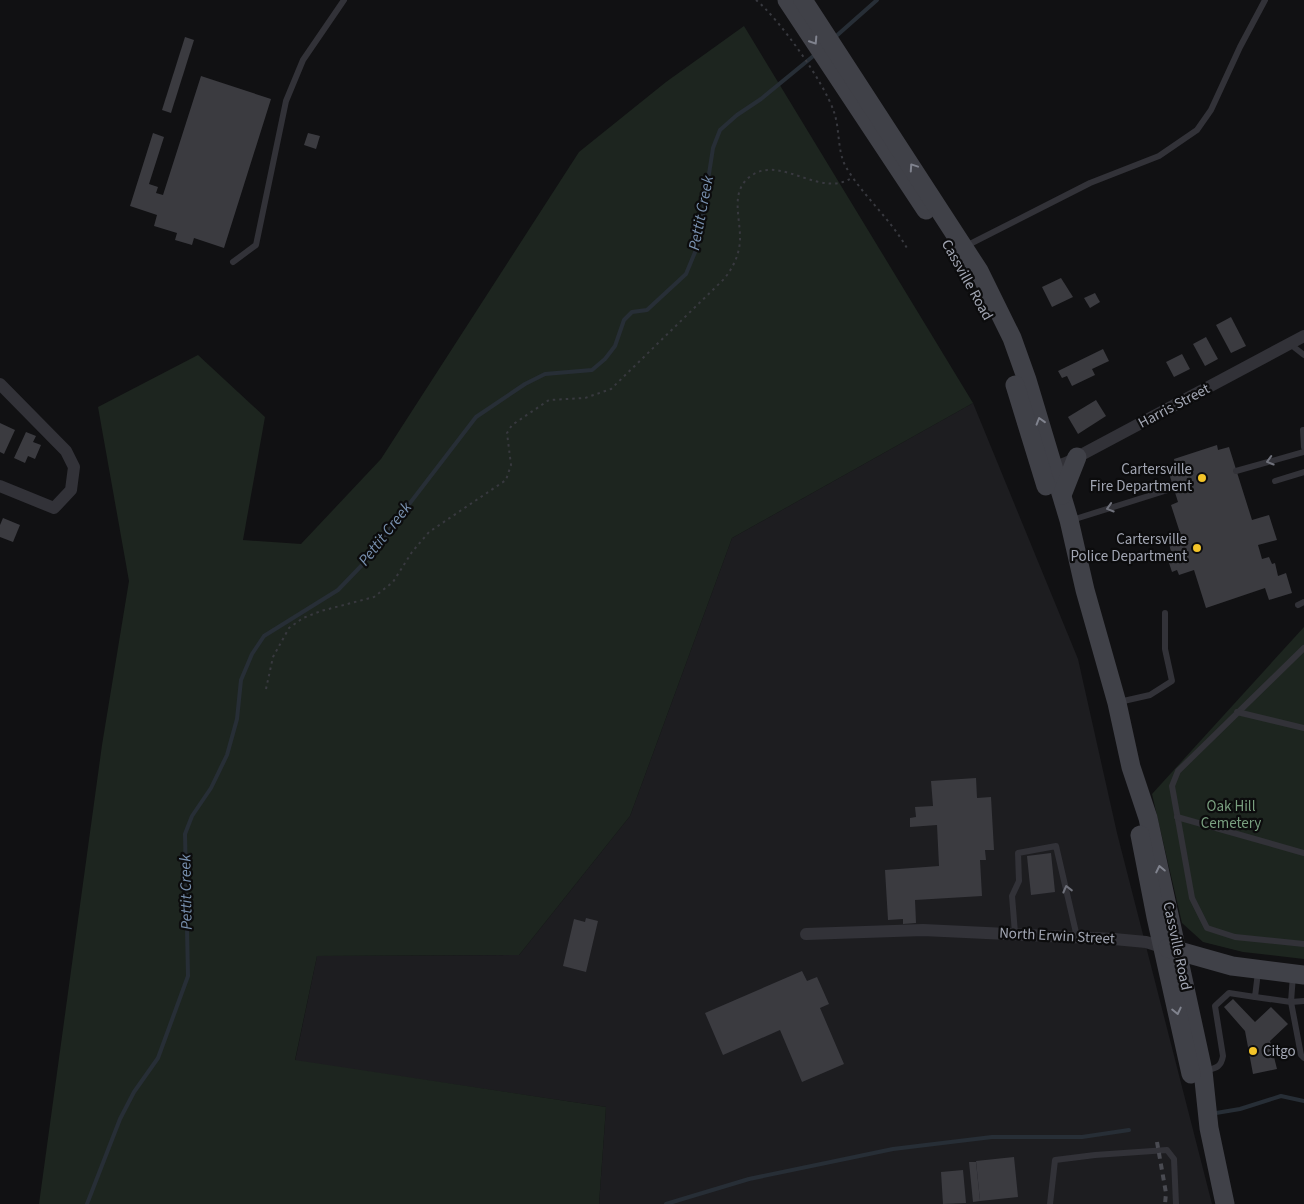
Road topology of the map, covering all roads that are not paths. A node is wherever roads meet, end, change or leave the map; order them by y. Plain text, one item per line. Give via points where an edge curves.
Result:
1 (344, 0) edge
2 (787, 0) edge
3 (803, 0) edge
4 (1266, 0) edge
5 (849, 81) junction
6 (964, 247) junction
7 (234, 262) dead end
8 (1304, 336) edge
9 (1290, 344) junction
10 (1304, 355) edge
11 (0, 384) edge
12 (1303, 430) dead end
13 (1304, 446) edge
14 (1304, 452) edge
15 (1077, 456) junction
16 (1048, 469) junction
17 (1236, 471) dead end
18 (1304, 472) edge
19 (1276, 481) dead end
20 (0, 486) edge
21 (1174, 488) dead end
22 (1062, 495) junction
23 (1069, 520) junction
24 (1085, 590) junction
25 (1165, 613) dead end
26 (1304, 648) edge
27 (1117, 703) junction
28 (1238, 712) junction
29 (1304, 728) edge
30 (1177, 817) junction
31 (1304, 853) edge
32 (1015, 933) junction
33 (806, 934) dead end
34 (1077, 937) junction
35 (1304, 944) edge
36 (1170, 949) junction
37 (1258, 970) junction
38 (1298, 974) edge
39 (1255, 997) junction
40 (1304, 1001) edge
41 (1291, 1002) junction
42 (1304, 1058) edge
43 (1203, 1071) junction
44 (1209, 1128) junction
45 (1050, 1204) edge
46 (1176, 1204) edge
47 (1224, 1204) edge

1 - 7 lane via 303,60 286,101 256,245
2 -> 5 main road, Cassville Road
3 - 5 main road, Cassville Road
4 - 6 lane via 1211,110 1197,130 1159,156 1090,183
6 -> 5 main road, Cassville Road
5 - 16 main road, Cassville Road via 981,303 1003,350
16 -> 6 main road, Cassville Road via 1012,338
8 - 9 street, Harris Street
9 - 10 lane
9 - 15 street, Harris Street
11 - 20 street via 66,451 74,467 71,490 54,508
12 - 13 lane
14 -> 17 lane
15 - 16 street, Harris Street
15 - 22 main road
16 - 22 main road, Cassville Road
16 - 24 main road, Cassville Road via 1058,525
18 - 19 lane
21 -> 23 lane
22 - 23 main road, Cassville Road
23 - 24 main road, Cassville Road
24 - 27 main road, Cassville Road
25 - 27 lane via 1165,649 1172,681 1150,695
26 - 28 lane
27 - 36 main road, Cassville Road via 1131,767 1148,818
28 - 29 lane
28 - 30 lane via 1175,775 1172,791
30 - 31 lane
30 - 35 lane via 1192,898 1208,928 1235,937
32 - 33 street, North Erwin Street via 923,930
32 - 34 street, North Erwin Street
34 -> 32 lane via 1056,846 1018,852 1019,881 1012,896
34 - 36 street, North Erwin Street via 1146,942
36 - 37 main road, North Erwin Street
36 - 43 main road, Cassville Road
36 -> 44 main road, Cassville Road via 1191,1073
37 - 38 main road, North Erwin Street
37 - 39 lane
38 - 41 lane
39 - 41 lane
39 - 43 lane via 1229,993 1215,1006 1222,1063
40 - 41 lane
41 - 42 lane
43 - 44 main road, Cassville Road
44 - 47 main road, Cassville Road
45 - 46 lane via 1056,1160 1167,1150 1174,1159

